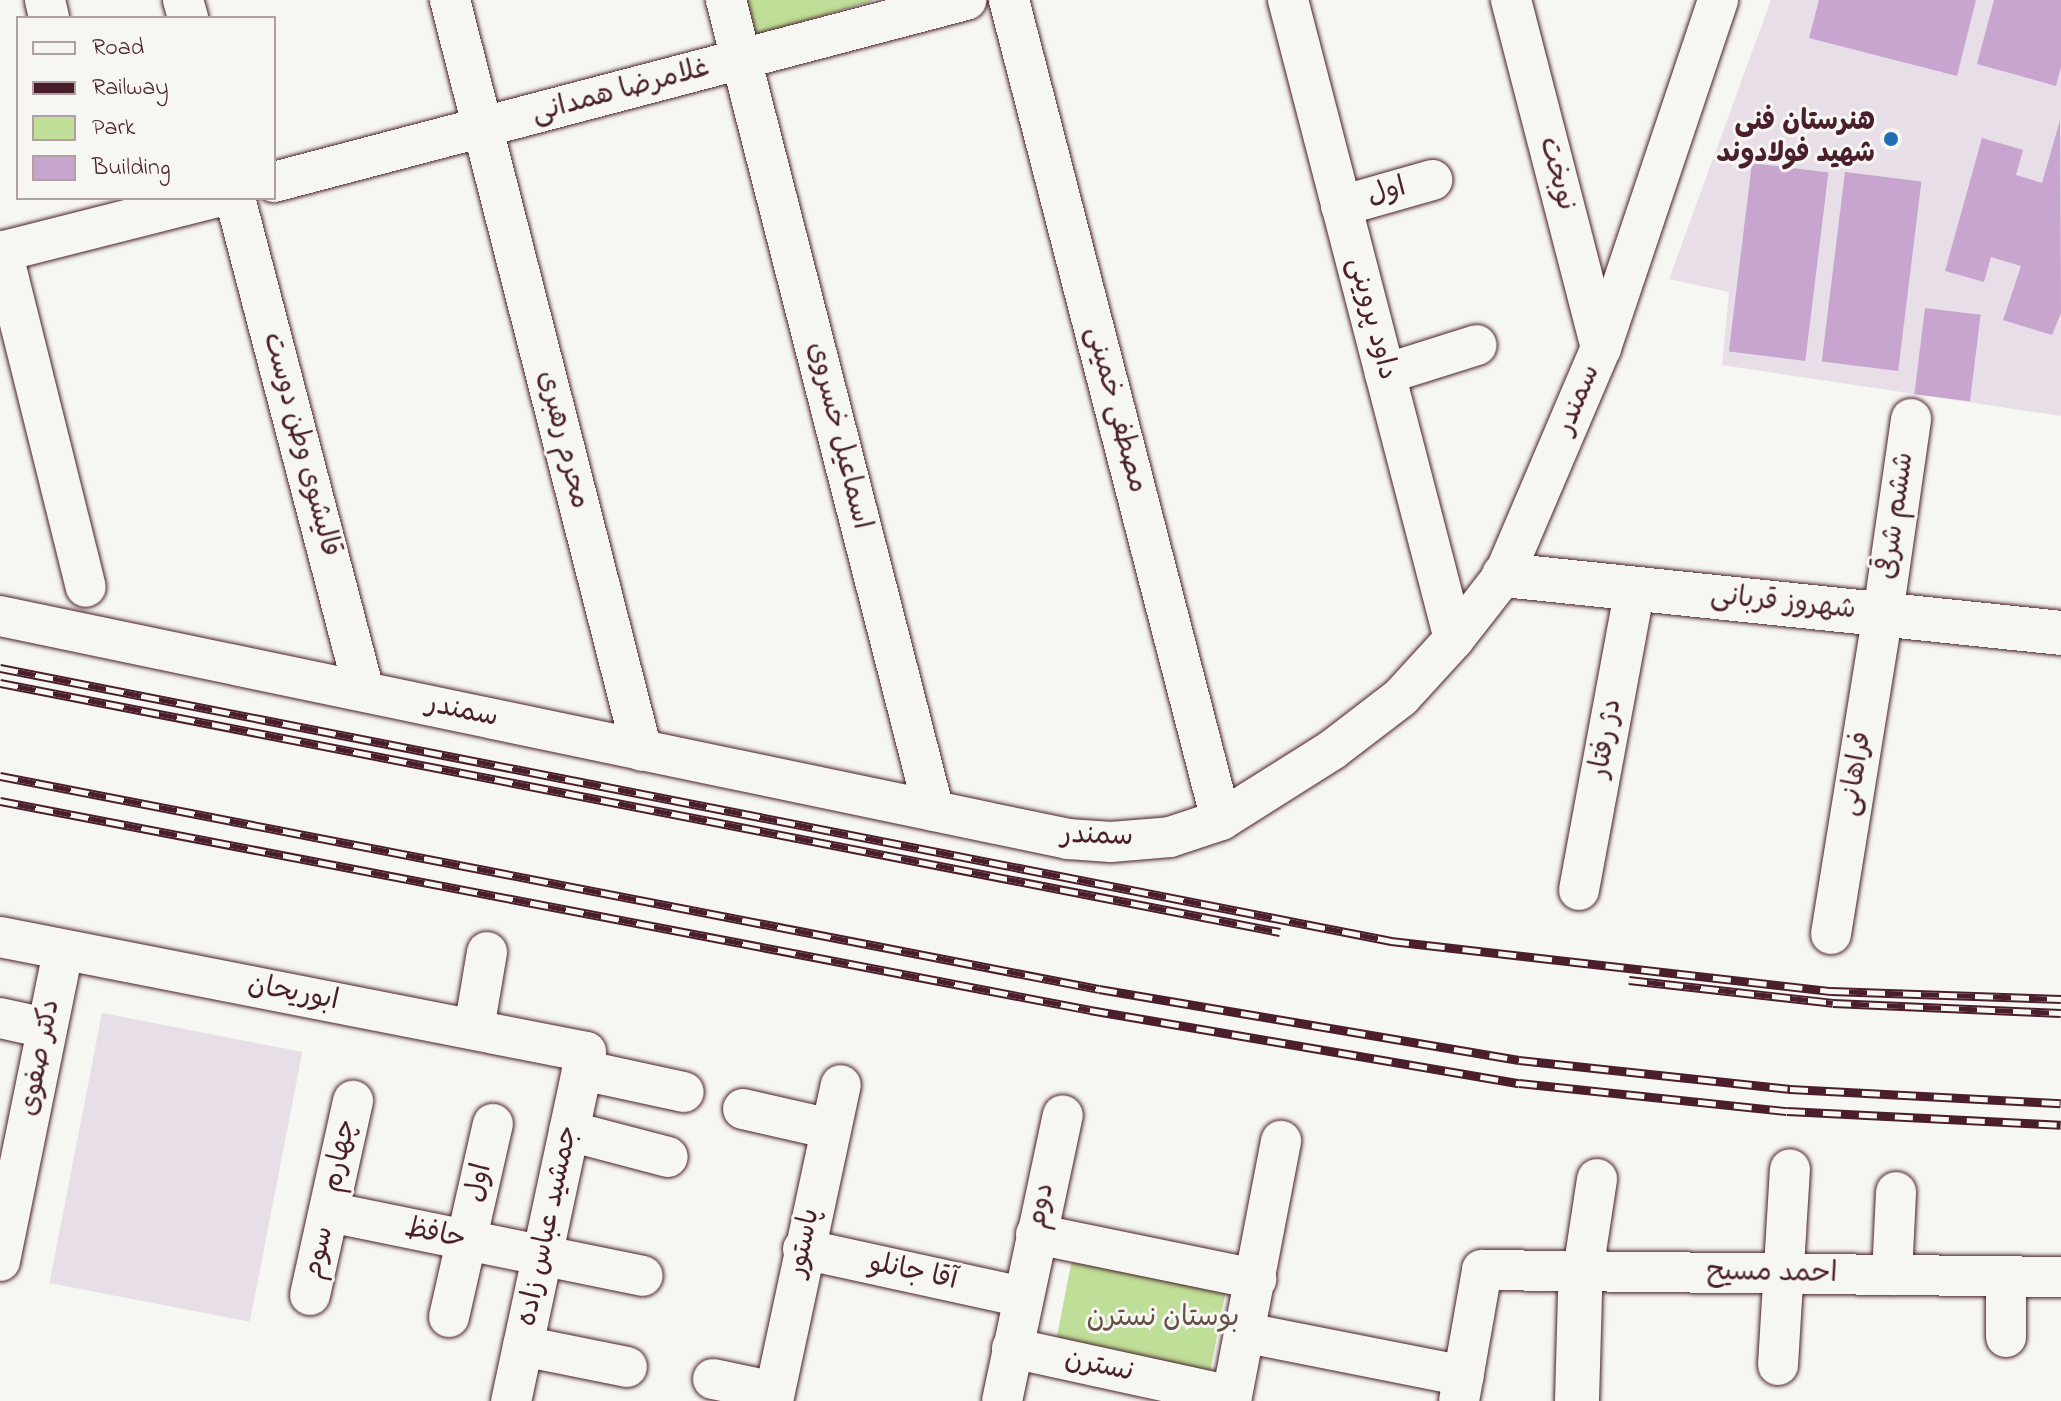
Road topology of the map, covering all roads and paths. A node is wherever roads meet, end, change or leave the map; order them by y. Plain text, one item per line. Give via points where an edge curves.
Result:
1 (450, 0) edge
2 (726, 0) edge
3 (966, 0) edge
4 (1009, 0) edge
5 (1288, 0) edge
6 (1511, 0) edge
7 (1718, 0) edge
8 (742, 60) junction
9 (482, 129) junction
10 (1432, 180) dead end
11 (276, 181) edge
12 (197, 200) edge
13 (236, 200) edge
14 (1341, 206) junction
15 (98, 212) edge
16 (1, 252) edge
17 (1477, 345) dead end
18 (1601, 348) junction
19 (1385, 374) junction
20 (1911, 419) dead end
21 (1504, 575) junction
22 (86, 587) dead end
23 (1635, 588) junction
24 (1883, 614) junction
25 (0, 616) edge
26 (2061, 633) edge
27 (1454, 639) junction
28 (364, 691) junction
29 (642, 751) junction
30 (934, 811) junction
31 (1221, 820) junction
32 (1579, 890) dead end
33 (1831, 934) dead end
34 (0, 937) edge
35 (63, 950) junction
36 (487, 952) dead end
37 (0, 1018) edge
38 (46, 1028) junction
39 (474, 1029) junction
40 (584, 1061) junction
41 (841, 1085) dead end
42 (684, 1092) dead end
43 (353, 1101) dead end
44 (743, 1109) dead end
45 (1063, 1115) dead end
46 (493, 1124) dead end
47 (830, 1129) junction
48 (569, 1131) junction
49 (1281, 1141) dead end
50 (668, 1157) dead end
51 (1790, 1169) dead end
52 (1597, 1179) dead end
53 (1896, 1192) dead end
54 (329, 1212) junction
55 (1036, 1234) junction
56 (467, 1241) junction
57 (803, 1249) junction
58 (542, 1257) junction
59 (0, 1261) edge
60 (1781, 1274) junction
61 (1892, 1275) junction
62 (643, 1276) dead end
63 (2006, 1276) junction
64 (2061, 1277) edge
65 (1256, 1279) junction
66 (1582, 1281) junction
67 (310, 1295) dead end
68 (1023, 1297) junction
69 (449, 1317) dead end
70 (1247, 1333) junction
71 (2006, 1337) dead end
72 (523, 1346) junction
73 (1012, 1348) junction
74 (1778, 1365) dead end
75 (627, 1367) dead end
76 (713, 1379) dead end
77 (1461, 1389) edge
78 (774, 1396) edge
79 (1232, 1398) edge
80 (511, 1401) edge
81 (1002, 1401) edge
82 (1577, 1401) edge

1 - 9 street, محرم رهبری
2 - 8 street, اسماعیل خسروی
3 - 8 street, غلامرضا همدانی
4 - 31 street, مصطفی خمینی
5 - 14 street, داود پروینی
6 - 18 street, نوبخت
7 - 18 street, سمندر
8 - 9 street, غلامرضا همدانی
8 - 30 street, اسماعیل خسروی
9 - 11 street, غلامرضا همدانی
9 - 29 street, محرم رهبری
10 - 14 street, اول
12 - 15 street
13 - 28 street, قالیشوی وطن دوست
14 - 19 street, داود پروینی
15 - 16 street
16 - 22 street
17 - 19 street
18 - 21 street, سمندر
19 - 27 street, داود پروینی
20 - 24 street, ششم شرقی
21 - 23 street, شهروز قربانی
21 - 27 street, سمندر
23 - 24 street, شهروز قربانی
23 - 32 street, دژ رفتار
24 - 26 street, شهروز قربانی
24 - 33 street, فراهانی
25 - 28 street, سمندر
27 - 31 street, سمندر via 1401,697 1332,750
28 - 29 street, سمندر
29 - 30 street, سمندر
30 - 31 street, سمندر via 1068,839 1111,842 1170,837
34 - 35 street, ابوریحان
35 - 38 street, دکتر صفوی
35 - 39 street, ابوریحان
36 - 39 street
37 - 38 street
38 - 59 street, دکتر صفوی
39 - 40 street, ابوریحان
40 - 42 street
40 - 48 street, جمشید عباس زاده
41 - 47 street, پاستور
43 - 54 street, چهارم
44 - 47 street
45 - 55 street, دوم
46 - 56 street, اول
47 - 57 street, پاستور
48 - 50 street
48 - 58 street, جمشید عباس زاده
49 - 65 street
51 - 60 street
52 - 66 street
53 - 61 street
54 - 56 street, حافظ
54 - 67 street, سوم
55 - 65 street
55 - 68 street, دوم
56 - 58 street, حافظ
56 - 69 street
57 - 68 street, آقا جانلو
57 - 78 street, پاستور
58 - 62 street
58 - 72 street, جمشید عباس زاده
60 - 61 street, احمد مسیح
60 - 66 street, احمد مسیح
60 - 74 street
61 - 63 street, احمد مسیح
63 - 64 street, احمد مسیح
63 - 71 street
65 - 70 street
66 - 77 street, احمد مسیح via 1482,1270
66 - 82 street
68 - 73 street
70 - 77 street
70 - 79 street
72 - 75 street
72 - 80 street, جمشید عباس زاده
73 - 79 street, نسترن
73 - 81 street
76 - 78 street

